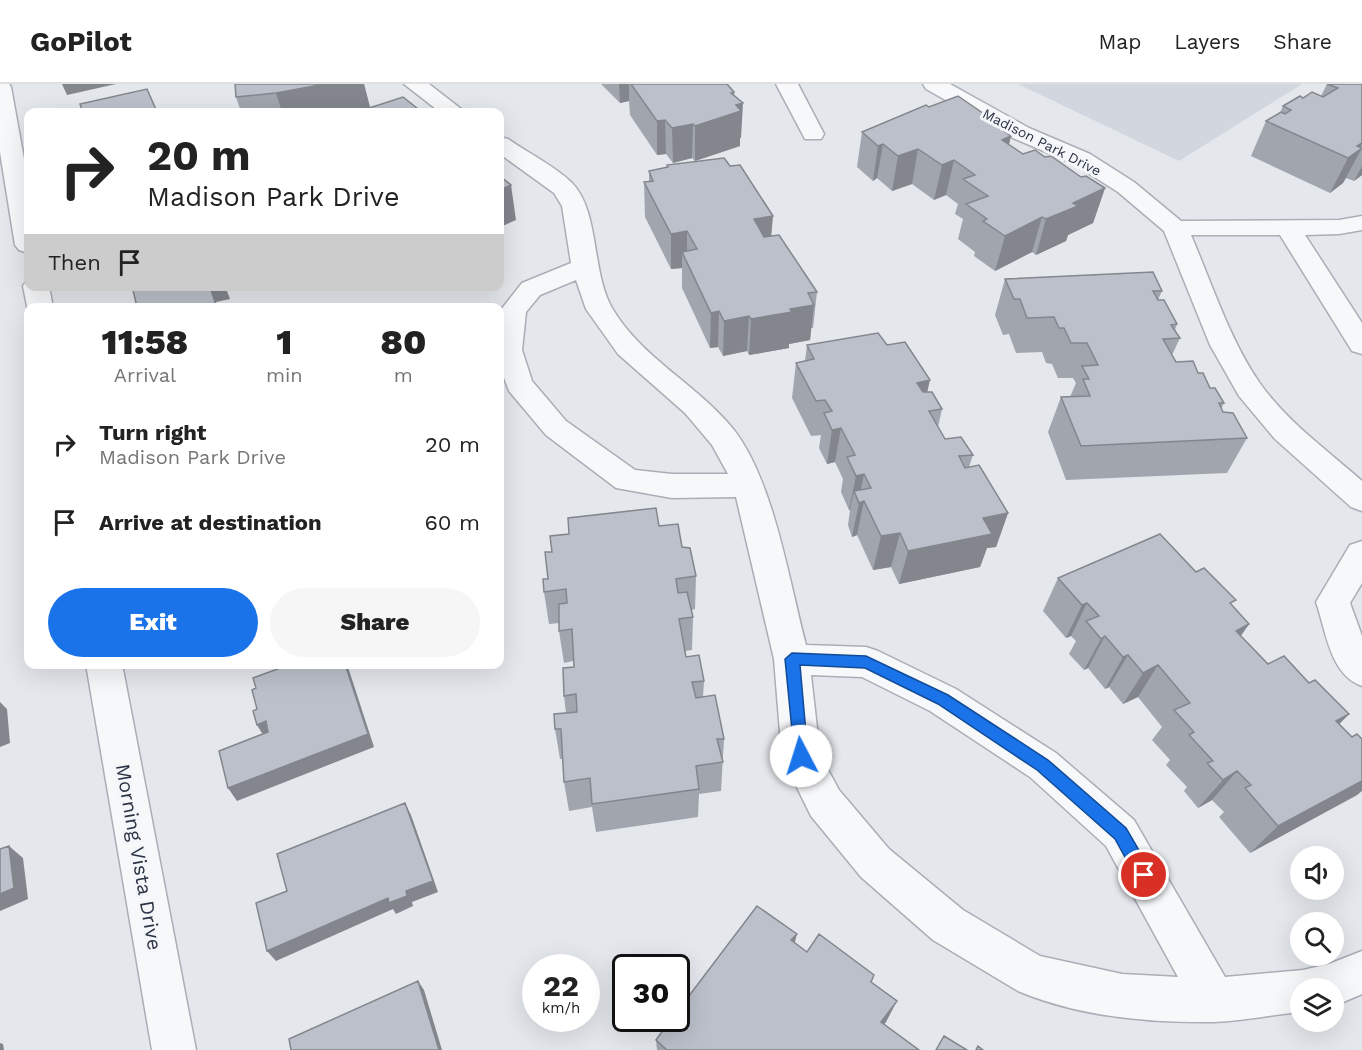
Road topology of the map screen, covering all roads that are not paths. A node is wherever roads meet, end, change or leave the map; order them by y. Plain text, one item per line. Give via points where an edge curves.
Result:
1 (415, 84) edge
2 (787, 84) edge
3 (934, 84) edge
4 (0, 87) edge
5 (448, 108) edge
6 (813, 134) dead end
7 (504, 147) edge
8 (24, 222) edge
9 (1362, 223) edge
10 (1288, 227) junction
11 (1175, 228) junction
12 (585, 267) junction
13 (1362, 345) edge
14 (749, 485) junction
15 (1362, 499) edge
16 (1362, 554) edge
17 (792, 659) junction
18 (105, 669) edge
19 (1362, 670) edge
20 (1362, 972) edge
21 (1344, 980) edge
22 (1290, 991) edge
23 (1214, 1000) junction
24 (174, 1050) edge

1 - 5 street
2 - 6 street
3 - 11 street, Madison Park Drive via 1021,133 1082,159 1126,187
4 - 8 street
7 - 12 street via 563,188 574,206
9 - 10 street
10 - 11 street
10 - 13 street
11 - 15 street, Madison Park Drive via 1224,345 1249,389 1286,432
12 - 14 street via 599,309 622,340 696,406 724,439
12 - 14 street via 531,289 513,311 508,350 519,384 556,428 627,480 672,486
14 - 17 street
16 - 19 street via 1333,602 1353,662
17 - 23 street via 866,662 943,700 1043,765 1120,833
17 - 23 street via 801,756 825,802 875,863 948,926 1033,976 1122,996
18 - 24 street, Morning Vista Drive
20 - 21 street
22 - 23 street

